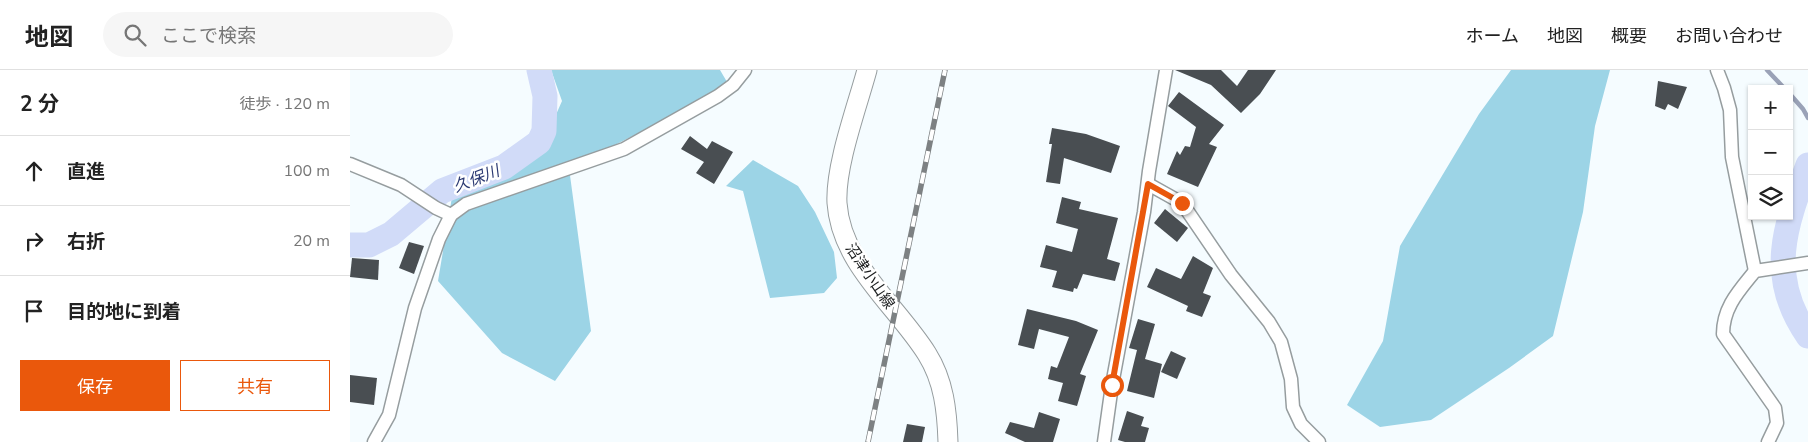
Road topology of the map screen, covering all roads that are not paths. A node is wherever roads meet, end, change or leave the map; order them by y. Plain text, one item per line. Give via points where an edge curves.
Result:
1 (746, 70) edge
2 (867, 70) edge
3 (1166, 70) edge
4 (1717, 70) edge
5 (350, 164) edge
6 (1148, 184) junction
7 (449, 215) junction
8 (1806, 264) edge
9 (1759, 270) junction
10 (374, 442) edge
11 (948, 442) edge
12 (1104, 442) edge
13 (1319, 442) edge
14 (1768, 442) edge

1 - 7 street via 718,96 624,149 466,204
2 - 11 main road, 沼津小山線 via 841,169 837,202 840,218 845,238 857,260 928,355 946,402
3 - 6 street
4 - 9 street via 1730,110 1732,157
5 - 7 street via 401,185
6 - 12 street
6 - 13 street via 1182,203 1231,275 1269,322 1281,342 1291,379 1293,407 1300,424
7 - 10 street via 415,308 389,415
8 - 9 street
9 - 14 street via 1728,308 1723,320 1723,334 1775,408 1777,423

